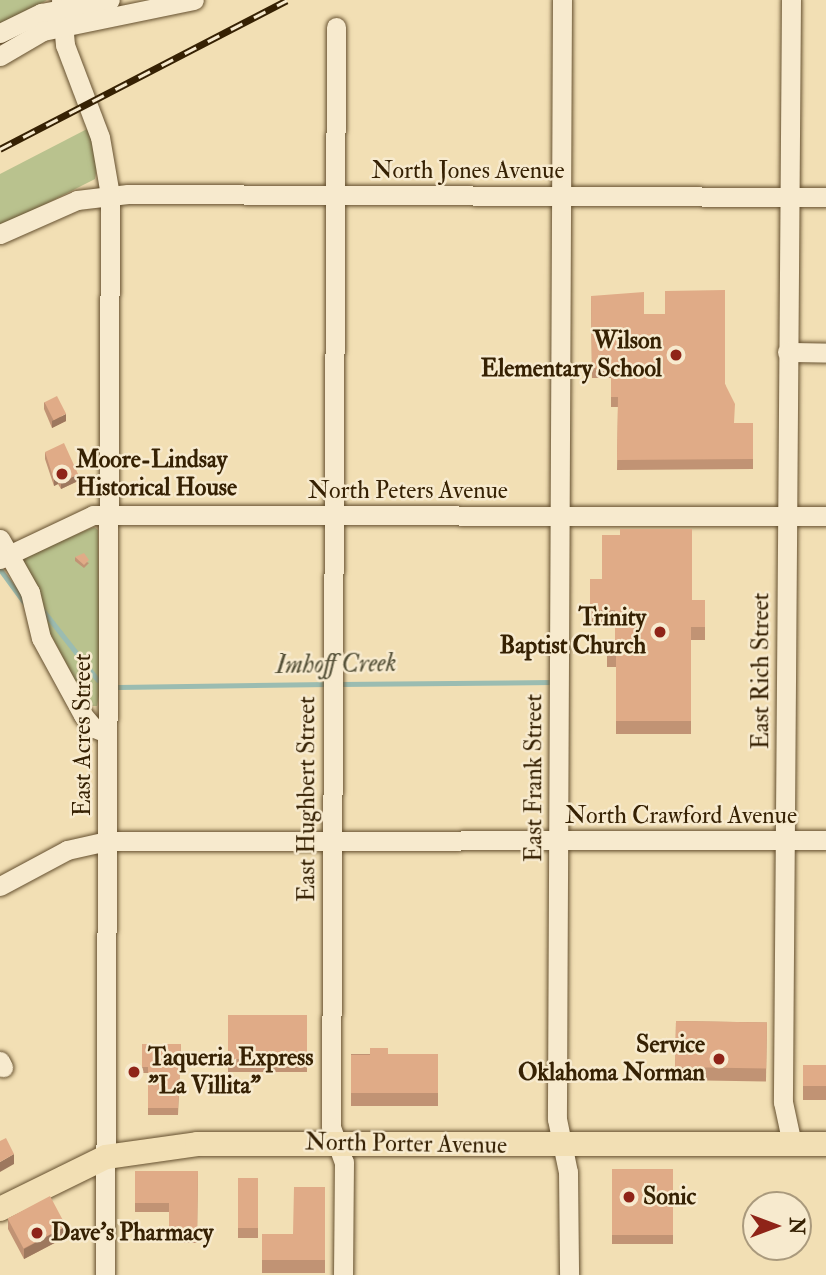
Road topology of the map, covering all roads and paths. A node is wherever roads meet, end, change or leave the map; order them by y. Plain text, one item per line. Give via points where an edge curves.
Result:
1 (110, 0) edge
2 (194, 0) edge
3 (562, 0) edge
4 (790, 0) edge
5 (61, 12) edge
6 (336, 27) dead end
7 (0, 33) edge
8 (0, 56) edge
9 (335, 194) junction
10 (110, 195) junction
11 (561, 196) junction
12 (787, 197) junction
13 (826, 197) edge
14 (0, 234) edge
15 (787, 352) junction
16 (826, 353) edge
17 (108, 515) junction
18 (334, 516) junction
19 (559, 516) junction
20 (785, 516) junction
21 (826, 516) edge
22 (2, 553) edge
23 (107, 733) junction
24 (785, 840) junction
25 (826, 840) edge
26 (107, 841) junction
27 (332, 841) junction
28 (558, 841) junction
29 (0, 886) edge
30 (337, 1144) junction
31 (792, 1144) junction
32 (826, 1144) edge
33 (562, 1145) junction
34 (106, 1157) junction
35 (0, 1209) edge
36 (105, 1275) edge
37 (343, 1275) edge
38 (569, 1275) edge

1 - 5 street
2 - 5 street
3 - 11 street, East Frank Street
4 - 12 street, East Rich Street
5 - 7 street via 41,13
5 - 8 street
5 - 10 street, East Acres Street via 73,69 100,137
6 - 9 street, East Hughbert Street
9 - 10 street, North Jones Avenue
9 - 11 street, North Jones Avenue
9 - 18 street, East Hughbert Street
10 - 14 street, North Jones Avenue via 77,200
10 - 17 street, East Acres Street
11 - 12 street, North Jones Avenue
11 - 19 street, East Frank Street
12 - 13 street, North Jones Avenue
12 - 15 street, East Rich Street
15 - 16 street
15 - 20 street, East Rich Street
17 - 18 street, North Peters Avenue
17 - 22 street, North Peters Avenue via 80,519
17 - 23 street, East Acres Street
18 - 19 street, North Peters Avenue
18 - 27 street, East Hughbert Street
19 - 20 street, North Peters Avenue
19 - 28 street, East Frank Street
20 - 21 street, North Peters Avenue
20 - 24 street, East Rich Street
22 - 23 street via 30,592 37,623 83,715 94,728
23 - 26 street, East Acres Street
24 - 25 street, North Crawford Avenue
24 - 28 street, North Crawford Avenue
24 - 31 street, East Rich Street via 783,1102
26 - 27 street, North Crawford Avenue
26 - 29 street, North Crawford Avenue via 67,850
26 - 34 street, East Acres Street
27 - 28 street, North Crawford Avenue
27 - 30 street, East Hughbert Street via 331,1127
28 - 33 street, East Frank Street via 557,1119
30 - 33 main road, North Porter Avenue
30 - 34 main road, North Porter Avenue via 208,1143
30 - 37 street, East Hughbert Street via 344,1161
31 - 32 main road, North Porter Avenue
31 - 33 main road, North Porter Avenue
33 - 38 street, East Frank Street via 568,1172
34 - 35 main road, North Porter Avenue
34 - 36 street, East Acres Street

